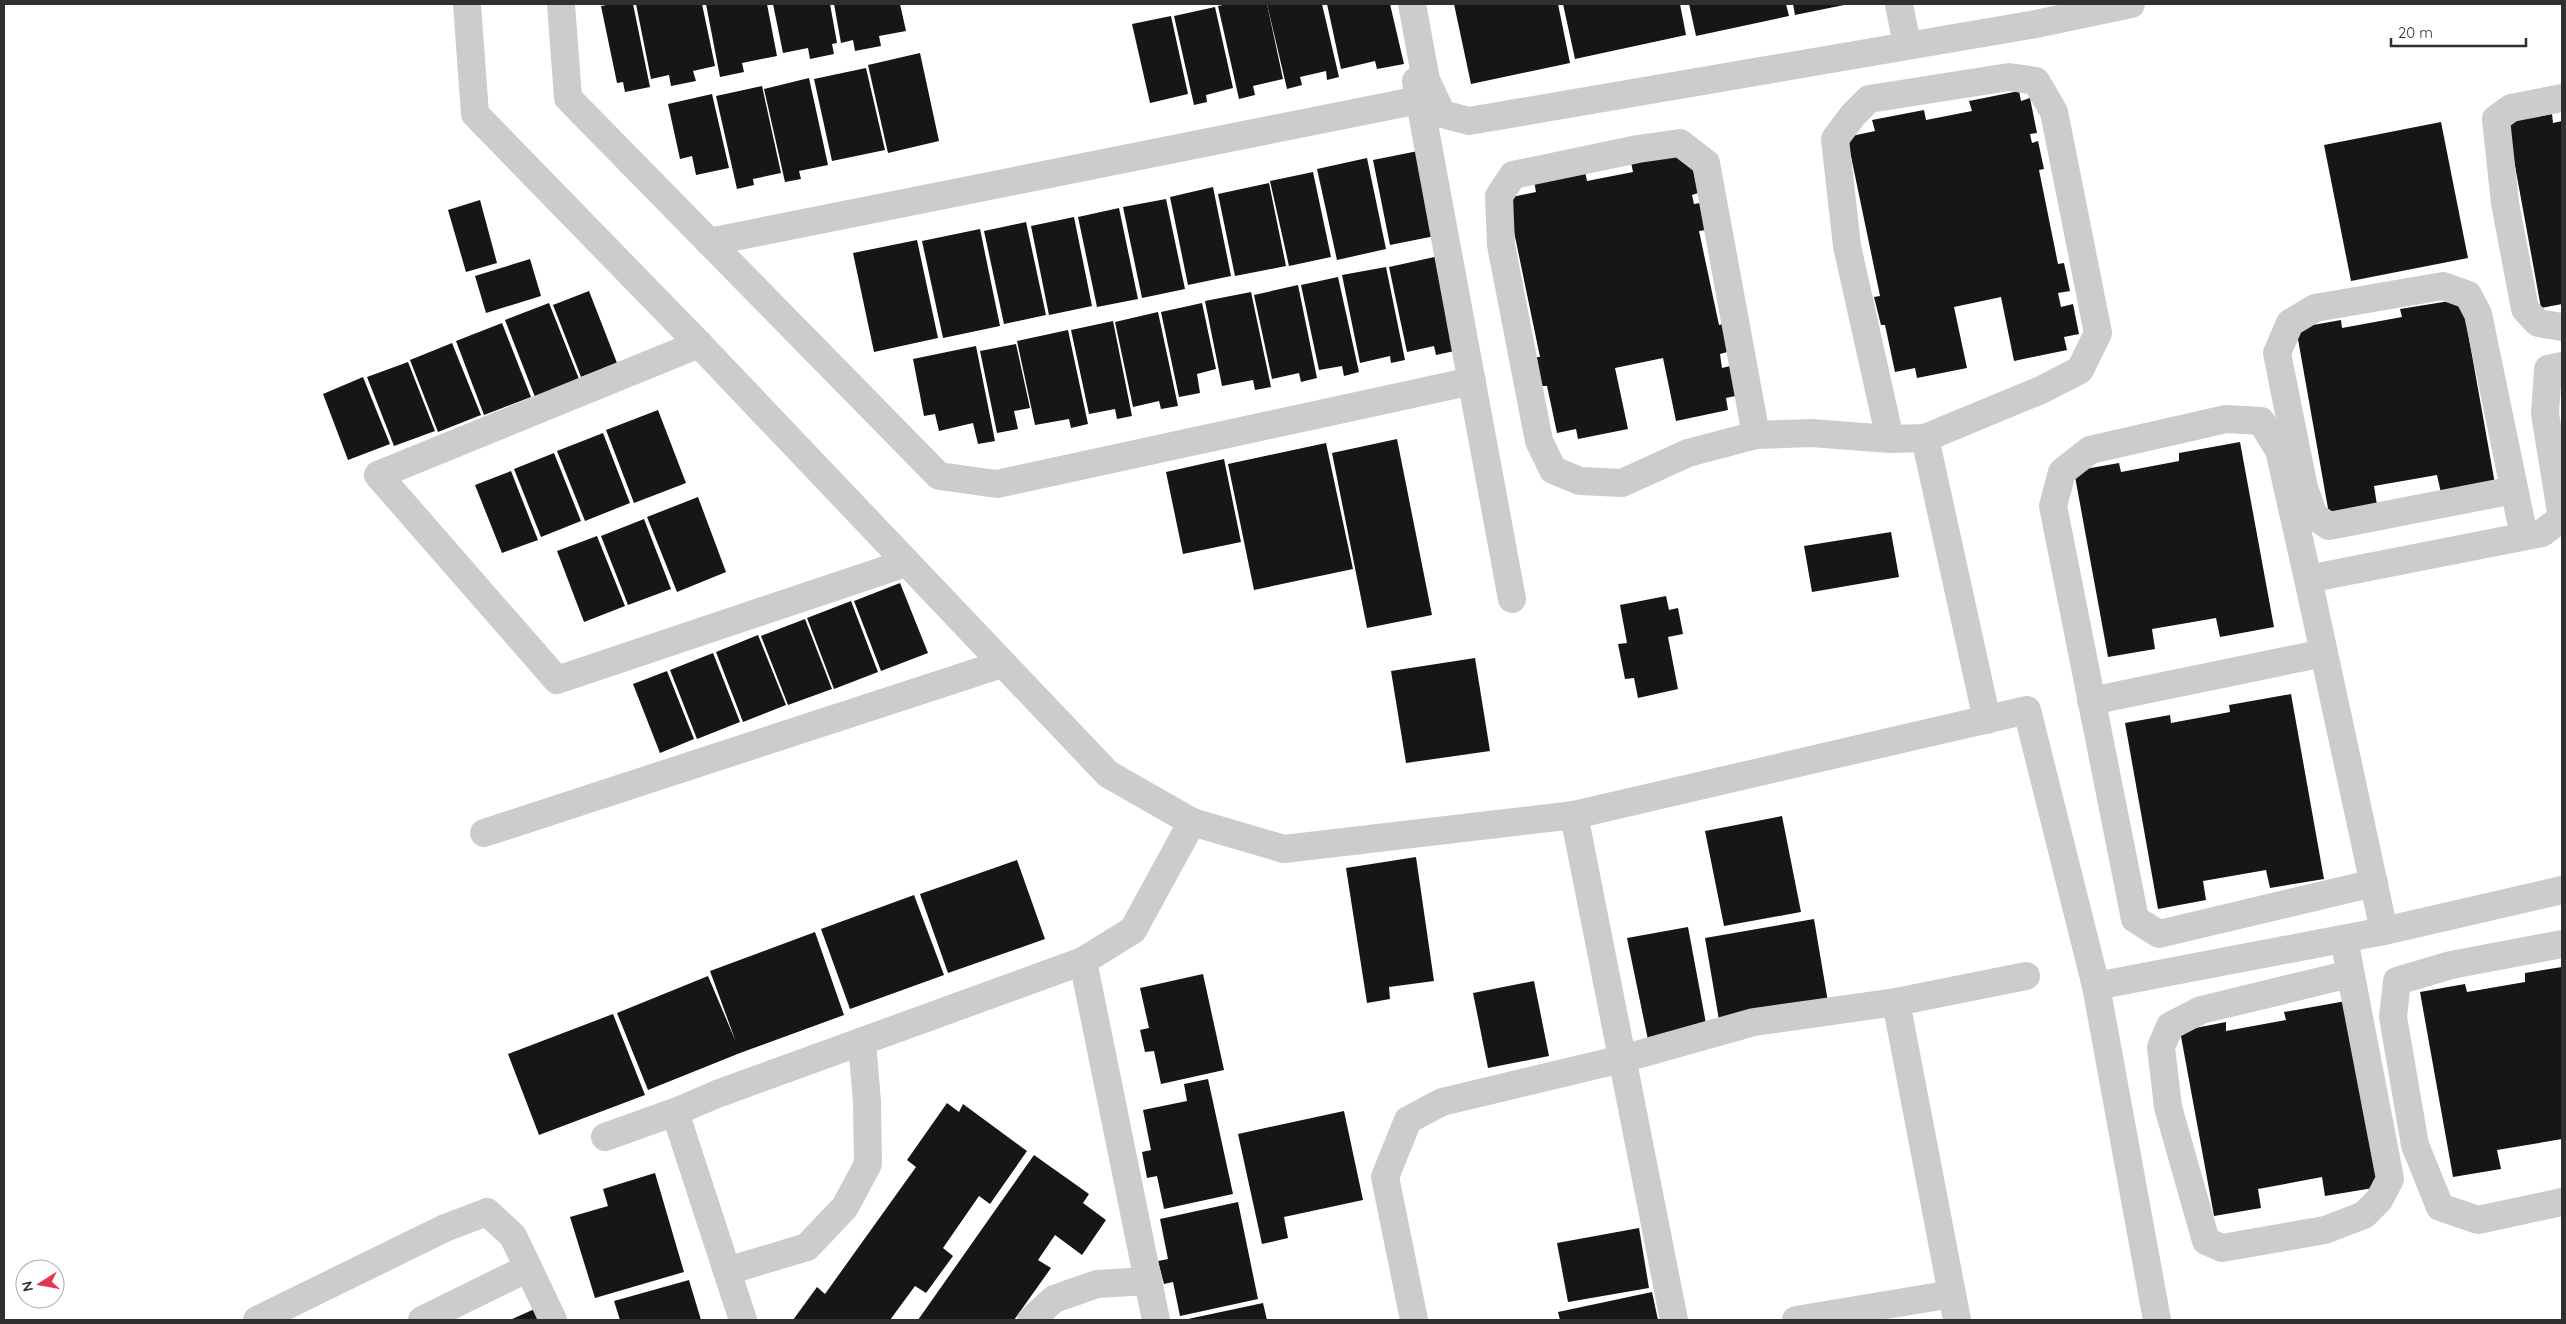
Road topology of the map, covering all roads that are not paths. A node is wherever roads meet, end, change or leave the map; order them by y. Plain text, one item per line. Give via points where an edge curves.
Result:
1 (467, 4) edge
2 (560, 4) edge
3 (1401, 4) edge
4 (1412, 4) edge
5 (1899, 4) edge
6 (2131, 4) edge
7 (1907, 45) junction
8 (2562, 98) edge
9 (1419, 100) junction
10 (709, 242) junction
11 (2562, 327) edge
12 (699, 344) junction
13 (2562, 366) edge
14 (1472, 381) junction
15 (1756, 435) junction
16 (1925, 438) junction
17 (1890, 439) junction
18 (2514, 490) junction
19 (2524, 536) junction
20 (906, 563) junction
21 (2308, 579) junction
22 (1512, 599) dead end
23 (2324, 653) junction
24 (1002, 664) junction
25 (2091, 701) junction
26 (1987, 720) junction
27 (1574, 815) junction
28 (1192, 822) junction
29 (484, 833) dead end
30 (2374, 883) junction
31 (2562, 890) edge
32 (2384, 931) junction
33 (2344, 939) junction
34 (2562, 944) edge
35 (1083, 962) junction
36 (2350, 974) junction
37 (2026, 976) dead end
38 (2096, 986) junction
39 (1896, 1002) junction
40 (862, 1042) junction
41 (1622, 1059) junction
42 (674, 1112) junction
43 (605, 1137) dead end
44 (2562, 1202) edge
45 (528, 1268) junction
46 (727, 1271) junction
47 (1148, 1281) junction
48 (1954, 1307) edge
49 (257, 1320) edge
50 (422, 1320) edge
51 (553, 1320) edge
52 (743, 1320) edge
53 (1031, 1320) edge
54 (1156, 1320) edge
55 (1414, 1320) edge
56 (1674, 1320) edge
57 (1796, 1320) edge
58 (2157, 1320) edge

1 - 12 street via 475,114
2 - 10 street via 568,98
3 - 9 street
4 - 7 street via 1426,80 1442,114 1469,121
5 - 7 street
6 - 7 street via 2036,24
8 - 11 street via 2511,108 2496,119 2505,203 2525,309 2538,323
9 - 10 street
9 - 14 street
10 - 14 street via 939,476 997,484
12 - 20 street
12 - 20 street via 378,475 557,680
13 - 19 street via 2548,369 2546,414 2562,518 2542,533
14 - 22 street
15 - 15 street via 1688,453 1622,483 1580,481 1553,470 1539,441 1501,245 1499,196 1513,175 1680,143 1706,162
15 - 17 street via 1812,433
16 - 17 street
16 - 17 street via 2041,390 2080,370 2098,333 2054,112 2036,81 2009,77 1869,99 1835,139 1847,246
16 - 26 street
18 - 18 street via 2478,314 2468,295 2442,286 2315,308 2290,323 2277,353 2304,488 2314,516 2329,526
18 - 19 street
19 - 21 street
20 - 24 street
21 - 23 street
21 - 25 street via 2279,450 2261,420 2226,419 2090,450 2062,472 2053,506
23 - 25 street
23 - 30 street
24 - 28 street via 1108,774
24 - 29 street
25 - 30 street via 2135,919 2159,934
26 - 27 street
26 - 38 street via 2027,710
27 - 28 street via 1284,849
27 - 41 street
28 - 35 street via 1133,930
30 - 32 street
31 - 32 street
32 - 33 street
33 - 36 street
33 - 38 street
34 - 44 street via 2451,965 2397,981 2393,1017 2415,1145 2440,1207 2478,1220
35 - 40 street
35 - 47 street
36 - 36 street via 2201,1010 2170,1026 2161,1047 2168,1107 2206,1241 2222,1248 2325,1230 2364,1215 2379,1200 2390,1179
37 - 39 street
38 - 58 street
39 - 41 street via 1754,1022
39 - 48 street
40 - 42 street
40 - 46 street via 868,1164 845,1208 807,1247
41 - 55 street via 1442,1102 1408,1120 1385,1177
41 - 56 street
42 - 43 street
42 - 46 street
45 - 49 street via 513,1236 487,1212 445,1228
45 - 50 street
45 - 51 street
46 - 52 street
47 - 53 street via 1097,1284 1054,1299
47 - 54 street
48 - 57 street

